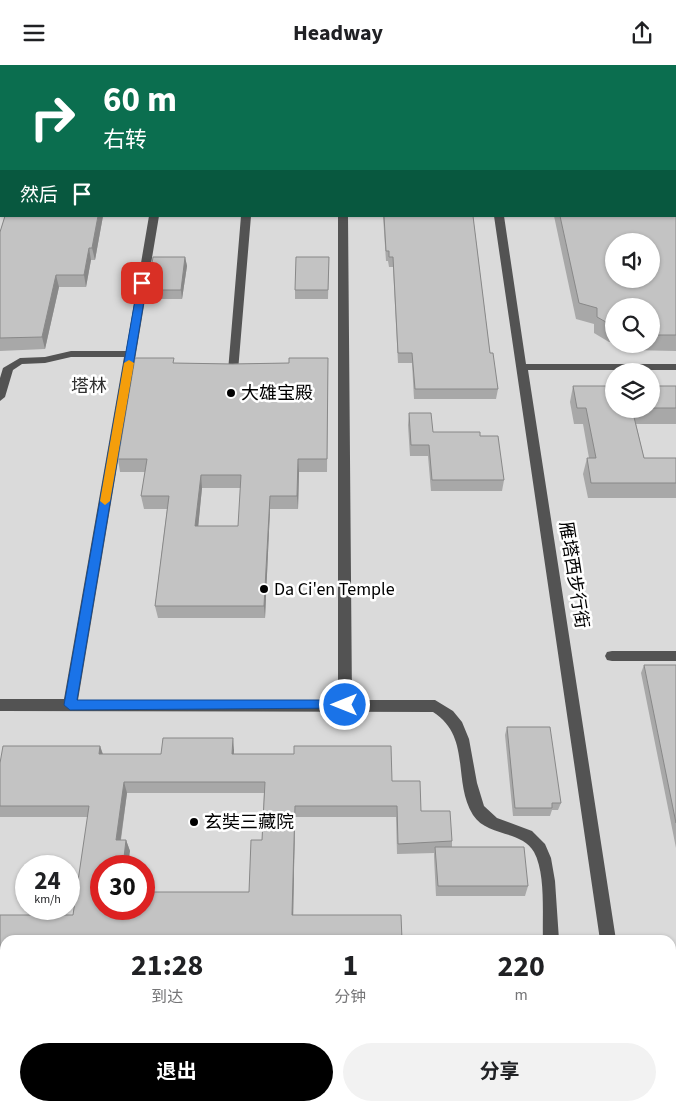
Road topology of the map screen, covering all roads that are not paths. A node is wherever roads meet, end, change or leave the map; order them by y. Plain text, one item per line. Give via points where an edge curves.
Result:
1 (154, 217) edge
2 (246, 217) edge
3 (343, 217) edge
4 (499, 217) edge
5 (130, 354) junction
6 (522, 367) junction
7 (676, 367) edge
8 (232, 371) edge
9 (0, 397) edge
10 (612, 656) dead end
11 (676, 656) edge
12 (0, 705) edge
13 (70, 705) junction
14 (345, 705) junction
15 (550, 935) edge
16 (607, 935) edge

1 - 5 street
2 - 8 street
3 - 14 street
4 - 6 street, 雁塔西步行街
5 - 9 street via 71,354 20,361 8,368
5 - 13 street
6 - 7 street
6 - 16 street, 雁塔西步行街
10 - 11 street
12 - 13 street
13 - 14 street
14 - 15 street via 435,706 454,718 468,758 474,801 481,816 495,826 530,838 541,852

